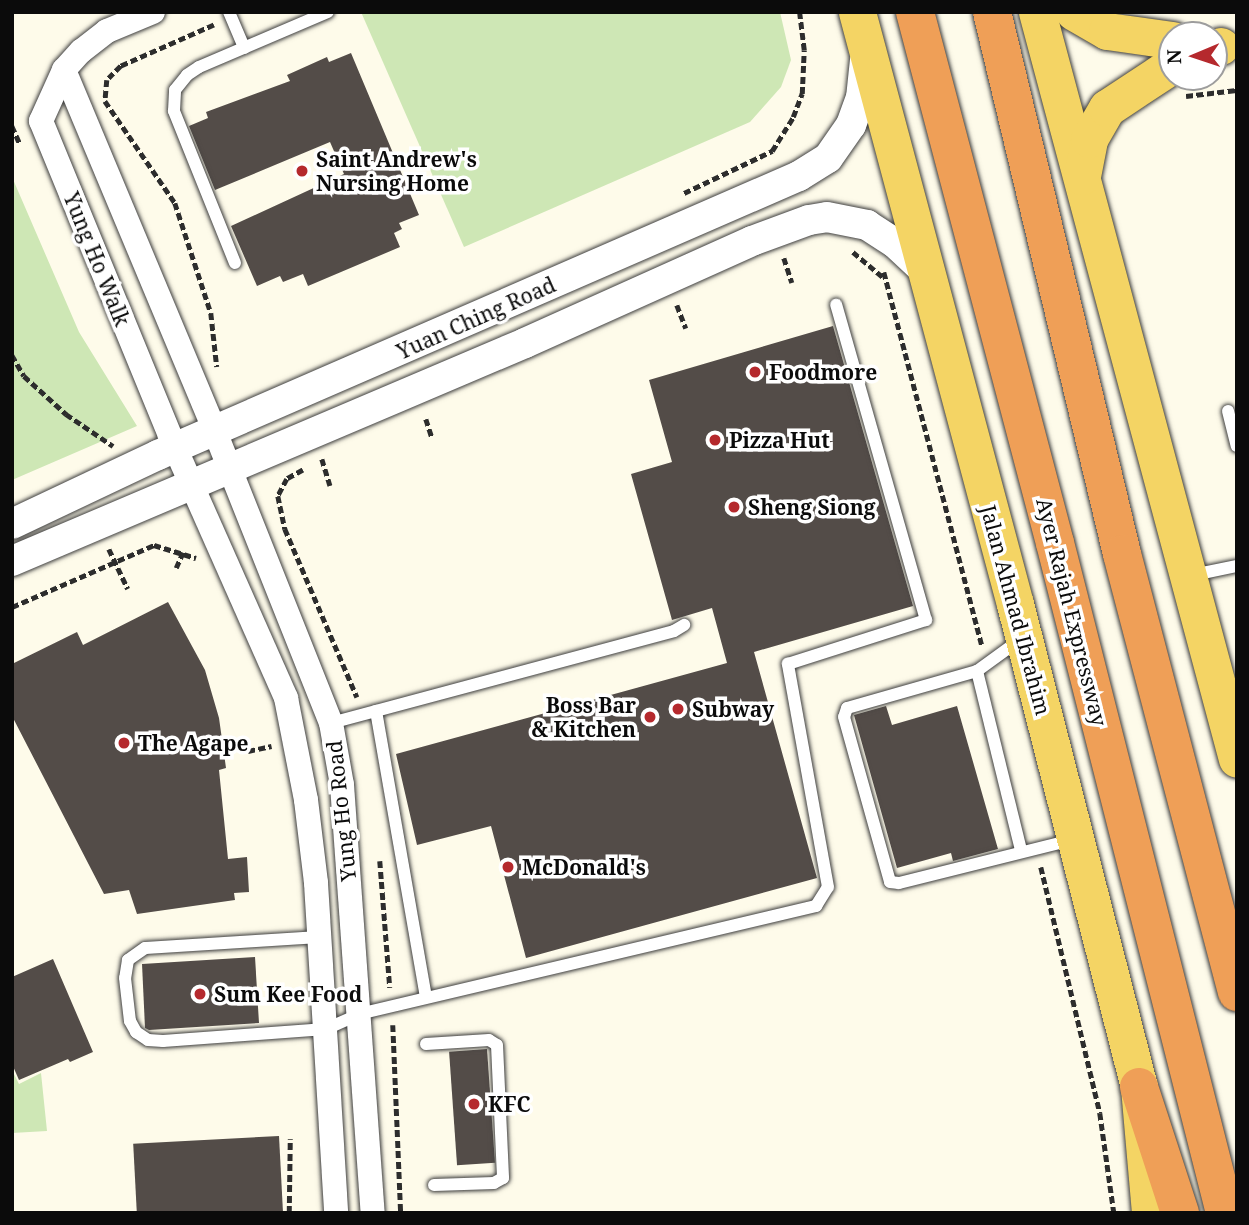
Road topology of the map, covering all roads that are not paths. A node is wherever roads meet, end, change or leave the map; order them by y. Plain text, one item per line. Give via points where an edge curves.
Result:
1 (153, 12) edge
2 (328, 12) edge
3 (915, 12) edge
4 (992, 12) edge
5 (1037, 12) edge
6 (1074, 12) edge
7 (230, 15) edge
8 (862, 29) edge
9 (1158, 38) edge
10 (244, 48) junction
11 (64, 70) junction
12 (1158, 89) edge
13 (1082, 177) junction
14 (235, 263) dead end
15 (925, 271) junction
16 (836, 305) dead end
17 (1228, 411) dead end
18 (215, 431) junction
19 (1237, 446) edge
20 (175, 448) junction
21 (229, 466) junction
22 (191, 482) junction
23 (12, 524) edge
24 (12, 561) edge
25 (1237, 566) edge
26 (1187, 577) junction
27 (684, 625) dead end
28 (1023, 637) junction
29 (977, 671) junction
30 (370, 713) junction
31 (331, 723) junction
32 (1237, 759) edge
33 (1075, 839) junction
34 (1021, 850) junction
35 (319, 937) junction
36 (1237, 992) edge
37 (426, 997) junction
38 (359, 1014) junction
39 (326, 1029) junction
40 (426, 1044) dead end
41 (1139, 1087) junction
42 (434, 1185) dead end
43 (336, 1213) edge
44 (373, 1213) edge
45 (1150, 1213) edge
46 (1180, 1213) edge
47 (1225, 1213) edge

1 - 11 street, Yung Ho Walk via 107,31
2 - 10 lane
3 - 47 highway, Ayer Rajah Expressway
4 - 36 highway via 1122,554
5 - 13 main road
6 - 9 main road via 1107,31
7 - 10 lane
8 - 15 main road, Jalan Ahmad Ibrahim
8 - 18 street, Yuan Ching Road via 861,98 828,158 799,176
10 - 14 lane via 187,75 175,90 174,111
11 - 18 street, Yung Ho Walk
11 - 20 street, Yung Ho Walk via 41,121
12 - 13 main road via 1107,108 1089,139
13 - 26 main road
15 - 21 street, Yuan Ching Road via 867,225 827,217 809,220
15 - 28 main road, Jalan Ahmad Ibrahim
16 - 37 lane via 926,620 788,664 828,887 816,906
17 - 19 lane
18 - 20 street, Yuan Ching Road
18 - 21 street, Yung Ho Road
20 - 22 street, Yung Ho Road
20 - 23 street, Yuan Ching Road
21 - 22 street, Yuan Ching Road
21 - 31 street, Yung Ho Road
22 - 24 street, Yuan Ching Road
22 - 35 street, Yung Ho Road via 286,698 306,800
25 - 26 lane
26 - 32 main road
27 - 30 lane
28 - 29 lane
28 - 33 main road, Jalan Ahmad Ibrahim
29 - 34 lane
29 - 34 lane via 847,708 844,717 890,882
30 - 31 lane
30 - 37 lane
31 - 38 street, Yung Ho Road via 342,785
33 - 34 lane
33 - 41 main road, Jalan Ahmad Ibrahim
35 - 39 street, Yung Ho Road
35 - 39 lane via 145,948 128,960 125,978 130,1021 148,1040
37 - 38 lane
38 - 39 lane
38 - 44 street, Yung Ho Road
39 - 43 street, Yung Ho Road
40 - 42 lane via 489,1040 497,1045 503,1178 494,1184
41 - 45 main road, Jalan Ahmad Ibrahim
41 - 46 highway

